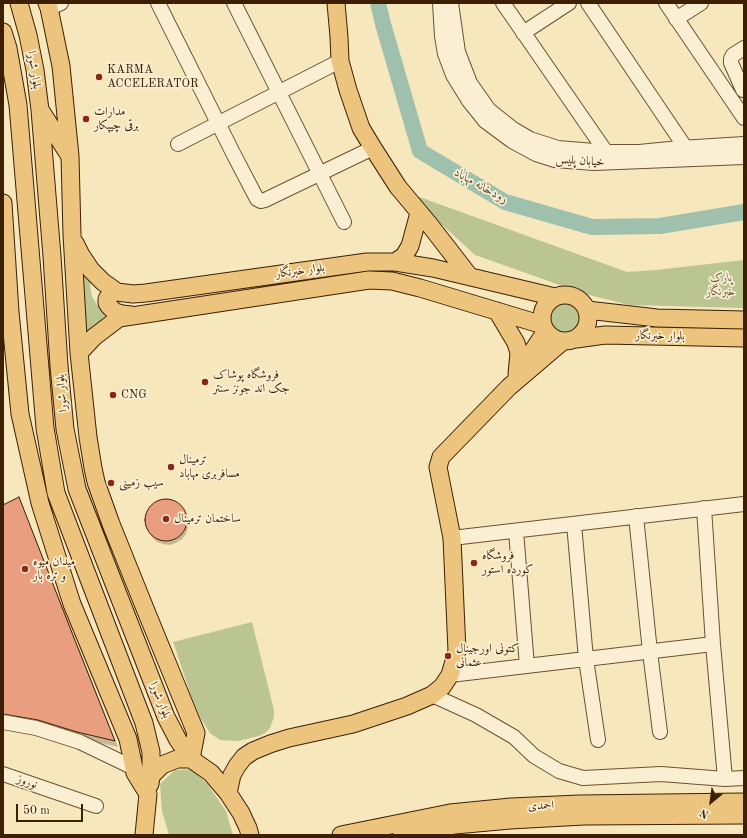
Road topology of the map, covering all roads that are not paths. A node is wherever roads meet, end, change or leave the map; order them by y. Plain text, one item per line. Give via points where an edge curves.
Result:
1 (158, 3) edge
2 (234, 3) edge
3 (336, 3) edge
4 (440, 3) edge
5 (451, 3) edge
6 (503, 3) edge
7 (569, 3) edge
8 (588, 3) edge
9 (666, 3) edge
10 (701, 3) edge
11 (23, 4) edge
12 (52, 5) edge
13 (676, 19) junction
14 (3, 32) edge
15 (523, 33) junction
16 (744, 48) edge
17 (340, 61) junction
18 (744, 90) edge
19 (279, 92) junction
20 (731, 98) junction
21 (40, 110) junction
22 (744, 118) edge
23 (218, 123) junction
24 (178, 144) dead end
25 (744, 144) edge
26 (686, 147) junction
27 (373, 148) junction
28 (606, 152) junction
29 (557, 154) junction
30 (70, 156) junction
31 (744, 157) edge
32 (320, 174) junction
33 (3, 203) edge
34 (419, 213) junction
35 (344, 222) dead end
36 (72, 235) junction
37 (395, 262) junction
38 (470, 277) junction
39 (528, 291) junction
40 (117, 292) junction
41 (555, 297) junction
42 (587, 310) junction
43 (497, 311) junction
44 (7, 312) edge
45 (604, 312) junction
46 (134, 315) junction
47 (522, 319) junction
48 (744, 320) edge
49 (545, 328) junction
50 (605, 335) junction
51 (744, 338) edge
52 (569, 340) junction
53 (79, 353) junction
54 (513, 380) junction
55 (744, 504) edge
56 (704, 508) junction
57 (636, 516) junction
58 (574, 524) junction
59 (516, 531) junction
60 (452, 538) junction
61 (146, 611) junction
62 (713, 644) junction
63 (650, 652) junction
64 (586, 659) junction
65 (527, 666) junction
66 (148, 669) junction
67 (450, 675) junction
68 (432, 695) junction
69 (166, 717) junction
70 (3, 722) edge
71 (144, 723) junction
72 (660, 732) dead end
73 (598, 740) dead end
74 (191, 759) junction
75 (134, 768) junction
76 (3, 774) edge
77 (151, 776) junction
78 (744, 778) edge
79 (725, 779) junction
80 (228, 793) junction
81 (148, 794) junction
82 (744, 802) edge
83 (96, 806) dead end
84 (744, 815) edge
85 (253, 832) edge
86 (144, 835) edge
87 (153, 835) edge
88 (341, 835) edge
89 (402, 835) edge

1 - 23 street
2 - 19 street
3 - 17 main road
4 - 29 street, خیابان پلیس via 445,54 453,76 469,101 485,121 512,141 536,154
5 - 29 street, خیابان پلیس via 458,52 470,83 490,110 513,130
6 - 15 street
7 - 15 street
8 - 26 street
9 - 13 street
10 - 13 street
11 - 21 main road, بلوار شورا
12 - 30 main road
13 - 20 street
14 - 71 main road, بلوار شورا via 18,105 45,428 56,493
15 - 28 street
16 - 18 street via 733,55 731,63
17 - 19 street
17 - 27 main road via 361,128
18 - 20 street
19 - 23 street
19 - 32 street
20 - 22 street
21 - 30 main road
21 - 66 main road, بلوار شورا via 65,429 77,489
23 - 24 street
23 - 32 street via 257,199 261,201
25 - 26 street, خیابان پلیس
26 - 28 street, خیابان پلیس via 639,152
27 - 32 street
27 - 34 main road via 398,187
28 - 29 street, خیابان پلیس
29 - 31 street, خیابان پلیس via 594,164
30 - 36 main road
32 - 35 street
33 - 44 main road
34 - 37 main road via 410,246 404,256
34 - 38 main road
36 - 40 main road via 81,255 92,270
36 - 53 main road
37 - 38 main road, بلوار خبرنگار
37 - 40 main road, بلوار خبرنگار via 367,262 146,293
38 - 39 main road, بلوار خبرنگار
39 - 41 main road, بلوار خبرنگار
39 - 47 main road via 529,305
40 - 46 main road via 112,293 107,299 109,306 115,312
41 - 42 main road via 574,296
41 - 49 main road via 549,301 543,312
42 - 45 main road, بلوار خبرنگار
42 - 52 main road via 588,324 585,330 581,335
43 - 46 main road, بلوار خبرنگار via 392,281 369,280
43 - 47 main road, بلوار خبرنگار
43 - 54 main road via 516,343 518,354
44 - 75 main road via 20,414 40,503 72,604 77,631 128,740
45 - 48 main road, بلوار خبرنگار via 657,318
45 - 50 main road via 601,324
46 - 53 main road, بلوار خبرنگار via 119,318 94,337
47 - 49 main road, بلوار خبرنگار
49 - 52 main road via 550,336
49 - 54 main road
50 - 51 main road, بلوار خبرنگار
50 - 52 main road, بلوار خبرنگار
52 - 54 main road
53 - 61 main road via 88,437 96,482
54 - 60 main road via 441,457 438,467
55 - 56 street
56 - 57 street
56 - 62 street
57 - 58 street
57 - 63 street
58 - 59 street
58 - 64 street
59 - 60 street
59 - 65 street
60 - 67 main road via 457,651
61 - 66 main road
61 - 74 main road via 196,733
62 - 63 street
62 - 79 street
63 - 64 street
63 - 72 street
64 - 65 street
64 - 73 street
65 - 67 street
66 - 69 main road, بلوار شورا
67 - 68 main road via 442,687
68 - 79 street via 476,715 514,737 534,756 559,770 583,778 661,774
68 - 80 main road via 353,724 289,738 253,751 237,766
69 - 71 main road via 161,730 150,730
69 - 74 main road, بلوار شورا
70 - 75 street via 36,728 80,742
71 - 77 main road, بلوار شورا via 151,752
74 - 77 main road via 177,759 162,765
74 - 80 main road via 211,772
75 - 81 main road via 137,778
76 - 83 street, نوروز
77 - 81 main road, بلوار شورا
78 - 79 street
80 - 85 main road
81 - 86 main road
81 - 87 main road
82 - 88 main road, احمدی via 511,807 450,813
84 - 89 main road, احمدی via 584,816 510,820 455,825

